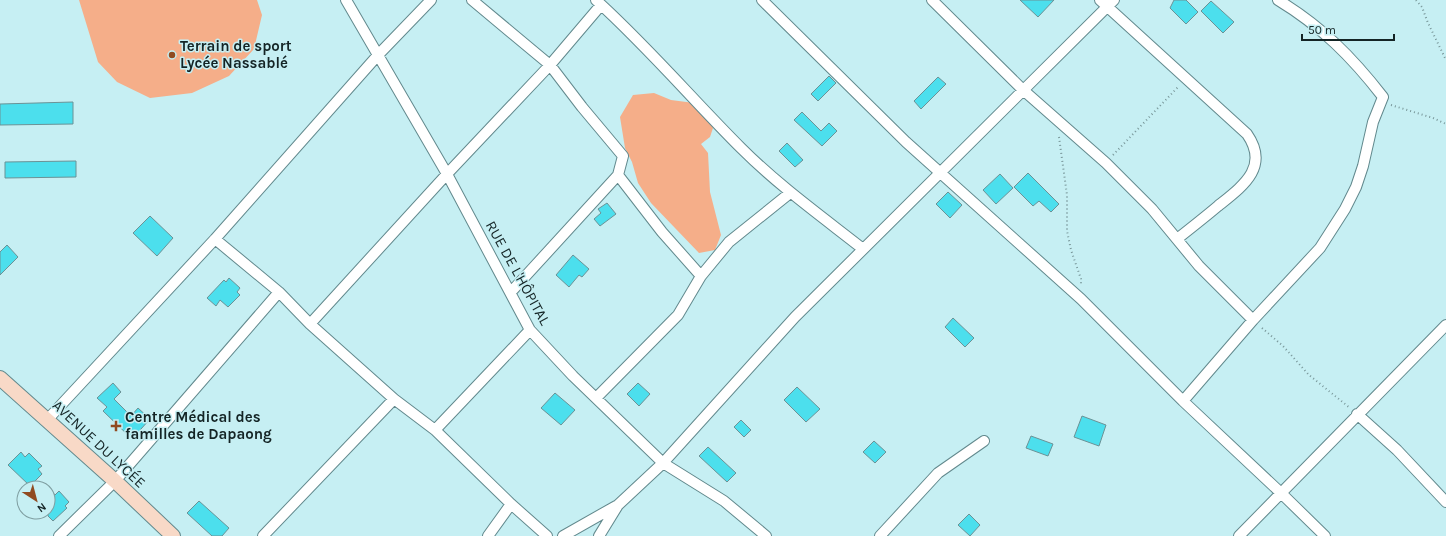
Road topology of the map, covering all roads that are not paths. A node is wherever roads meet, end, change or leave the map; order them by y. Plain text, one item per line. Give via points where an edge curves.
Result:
1 (346, 0) edge
2 (431, 0) edge
3 (472, 0) edge
4 (762, 0) edge
5 (932, 0) edge
6 (1278, 0) edge
7 (598, 2) edge
8 (1107, 2) edge
9 (378, 55) junction
10 (550, 65) junction
11 (1022, 89) junction
12 (939, 173) junction
13 (447, 174) junction
14 (618, 175) junction
15 (790, 193) junction
16 (215, 239) junction
17 (1177, 239) junction
18 (863, 249) junction
19 (701, 276) junction
20 (278, 292) junction
21 (511, 292) junction
22 (1253, 320) junction
23 (310, 324) junction
24 (530, 330) junction
25 (1444, 331) edge
26 (0, 378) edge
27 (597, 397) junction
28 (394, 399) junction
29 (1183, 401) junction
30 (1357, 414) junction
31 (48, 420) junction
32 (435, 430) junction
33 (984, 441) dead end
34 (663, 463) junction
35 (115, 481) junction
36 (1281, 492) junction
37 (1446, 502) edge
38 (511, 504) junction
39 (618, 505) junction
40 (59, 536) edge
41 (173, 536) edge
42 (263, 536) edge
43 (488, 536) edge
44 (547, 536) edge
45 (563, 536) edge
46 (599, 536) edge
47 (766, 536) edge
48 (880, 536) edge
49 (1239, 536) edge
50 (1325, 536) edge

1 - 9 street, RUE DE L'HÔPITAL
2 - 9 street
3 - 10 street
4 - 12 street
5 - 11 street
6 - 22 street via 1304,16 1335,43 1362,70 1383,98 1356,187 1345,209 1320,248
7 - 10 street
7 - 15 street via 741,148
8 - 11 street
8 - 17 street via 1186,80 1247,134 1256,149 1253,173 1243,187
9 - 13 street, RUE DE L'HÔPITAL
9 - 16 street
10 - 13 street
10 - 14 street via 623,156
11 - 12 street
11 - 17 street via 1106,164 1152,209
12 - 18 street
12 - 29 street via 1081,299
13 - 21 street, RUE DE L'HÔPITAL
13 - 23 street
14 - 19 street via 662,232
14 - 21 street
15 - 18 street
15 - 19 street via 730,242
16 - 20 street
16 - 31 street
17 - 22 street via 1212,281
18 - 34 street via 794,317
19 - 27 street via 678,315
20 - 23 street
20 - 35 street
21 - 24 street, RUE DE L'HÔPITAL
22 - 29 street
23 - 28 street
24 - 27 street, RUE DE L'HÔPITAL via 572,376
24 - 32 street
25 - 30 street
26 - 31 main road, AVENUE DU LYCÉE
27 - 34 street, RUE DE L'HÔPITAL
28 - 32 street
28 - 42 street
29 - 36 street
30 - 36 street
30 - 37 street
31 - 35 main road, AVENUE DU LYCÉE
32 - 38 street
33 - 48 street via 938,472
34 - 39 street
34 - 47 street, RUE DE L'HÔPITAL via 724,501
35 - 40 street
35 - 41 main road, AVENUE DU LYCÉE
36 - 49 street
36 - 50 street
38 - 43 street
38 - 44 street
39 - 45 street
39 - 46 street

